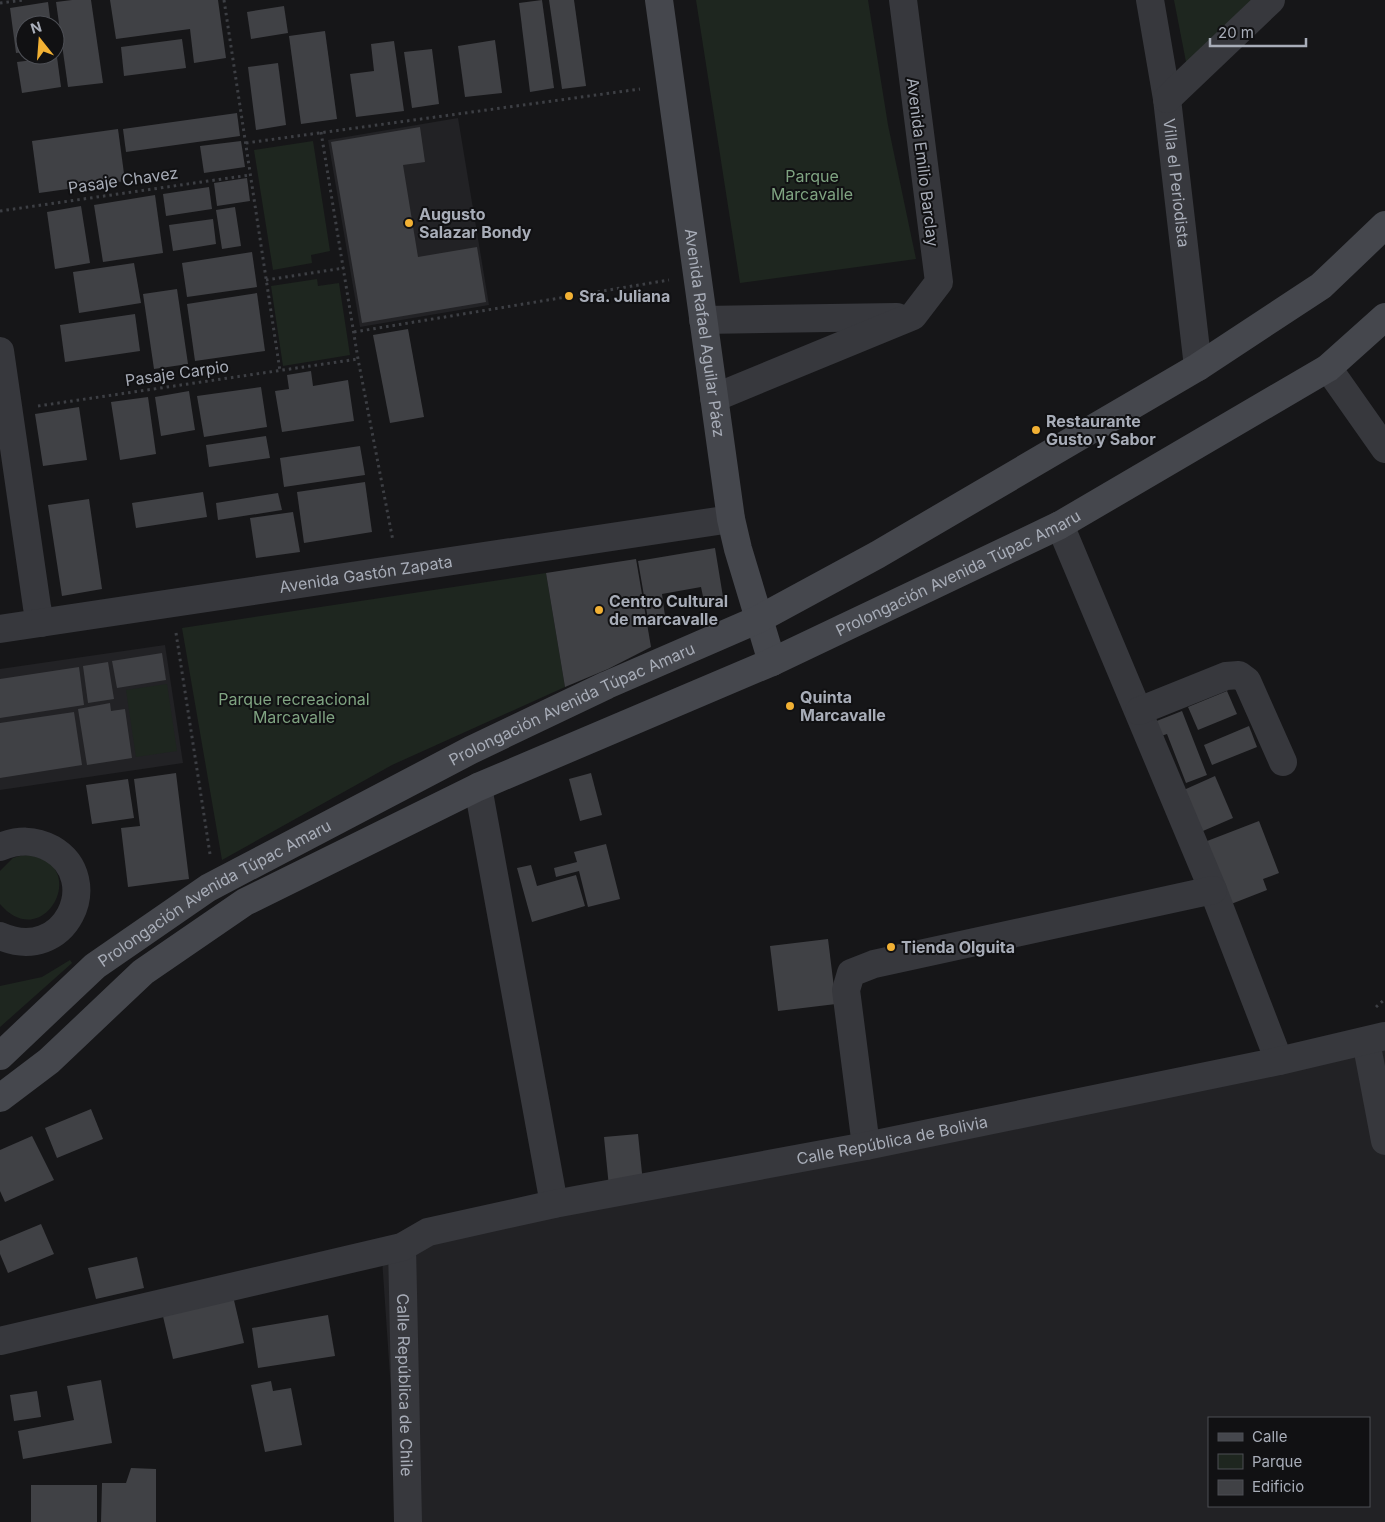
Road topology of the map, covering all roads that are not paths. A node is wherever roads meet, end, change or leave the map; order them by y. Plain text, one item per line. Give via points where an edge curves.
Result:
1 (659, 0) edge
2 (903, 0) edge
3 (1150, 0) edge
4 (1271, 0) edge
5 (1167, 99) junction
6 (1385, 225) edge
7 (914, 316) junction
8 (1385, 317) edge
9 (703, 320) junction
10 (0, 351) edge
11 (1198, 368) junction
12 (1328, 368) junction
13 (714, 398) junction
14 (1385, 449) edge
15 (732, 519) junction
16 (1060, 525) junction
17 (759, 619) junction
18 (41, 622) junction
19 (0, 629) edge
20 (772, 662) junction
21 (1139, 711) junction
22 (1283, 762) dead end
23 (478, 787) junction
24 (0, 847) edge
25 (1213, 890) junction
26 (0, 936) edge
27 (1376, 1038) edge
28 (0, 1056) edge
29 (1279, 1061) junction
30 (0, 1098) edge
31 (1385, 1141) edge
32 (866, 1146) junction
33 (554, 1204) junction
34 (402, 1247) junction
35 (0, 1340) edge
36 (408, 1522) edge

1 - 9 main road, Avenida Rafael Aguilar Páez
2 - 7 street, Avenida Emilio Barclay via 939,282
3 - 5 street, Villa el Periodista
4 - 5 street
5 - 11 street, Villa el Periodista
6 - 11 main road, Prolongación Avenida Túpac Amaru via 1321,286
7 - 9 street
7 - 13 street
8 - 12 main road, Prolongación Avenida Túpac Amaru
9 - 13 main road, Avenida Rafael Aguilar Páez
10 - 18 street
11 - 17 main road, Prolongación Avenida Túpac Amaru via 877,555
12 - 14 street
12 - 16 main road, Prolongación Avenida Túpac Amaru
13 - 15 main road, Avenida Rafael Aguilar Páez
15 - 17 main road, Avenida Rafael Aguilar Páez
15 - 18 street, Avenida Gastón Zapata
16 - 20 main road, Prolongación Avenida Túpac Amaru
16 - 21 street
17 - 20 main road, Avenida Rafael Aguilar Páez
17 - 28 main road, Prolongación Avenida Túpac Amaru via 471,750 208,888 95,966
18 - 19 street, Avenida Gastón Zapata
20 - 23 main road, Prolongación Avenida Túpac Amaru
21 - 22 street via 1226,676 1239,675 1246,681
21 - 25 street
23 - 30 main road, Prolongación Avenida Túpac Amaru via 245,902 142,972 49,1061
23 - 33 street
24 - 26 street via 30,841 58,852 75,878 76,893 74,908 67,922 43,940 13,942
25 - 29 street
25 - 32 street via 874,964 851,973 846,990
27 - 29 street, Calle República de Bolivia
27 - 31 street
29 - 32 street, Calle República de Bolivia
32 - 33 street, Calle República de Bolivia
33 - 34 street, Calle República de Bolivia via 428,1232
34 - 35 street, Calle República de Bolivia
34 - 36 street, Calle República de Chile

